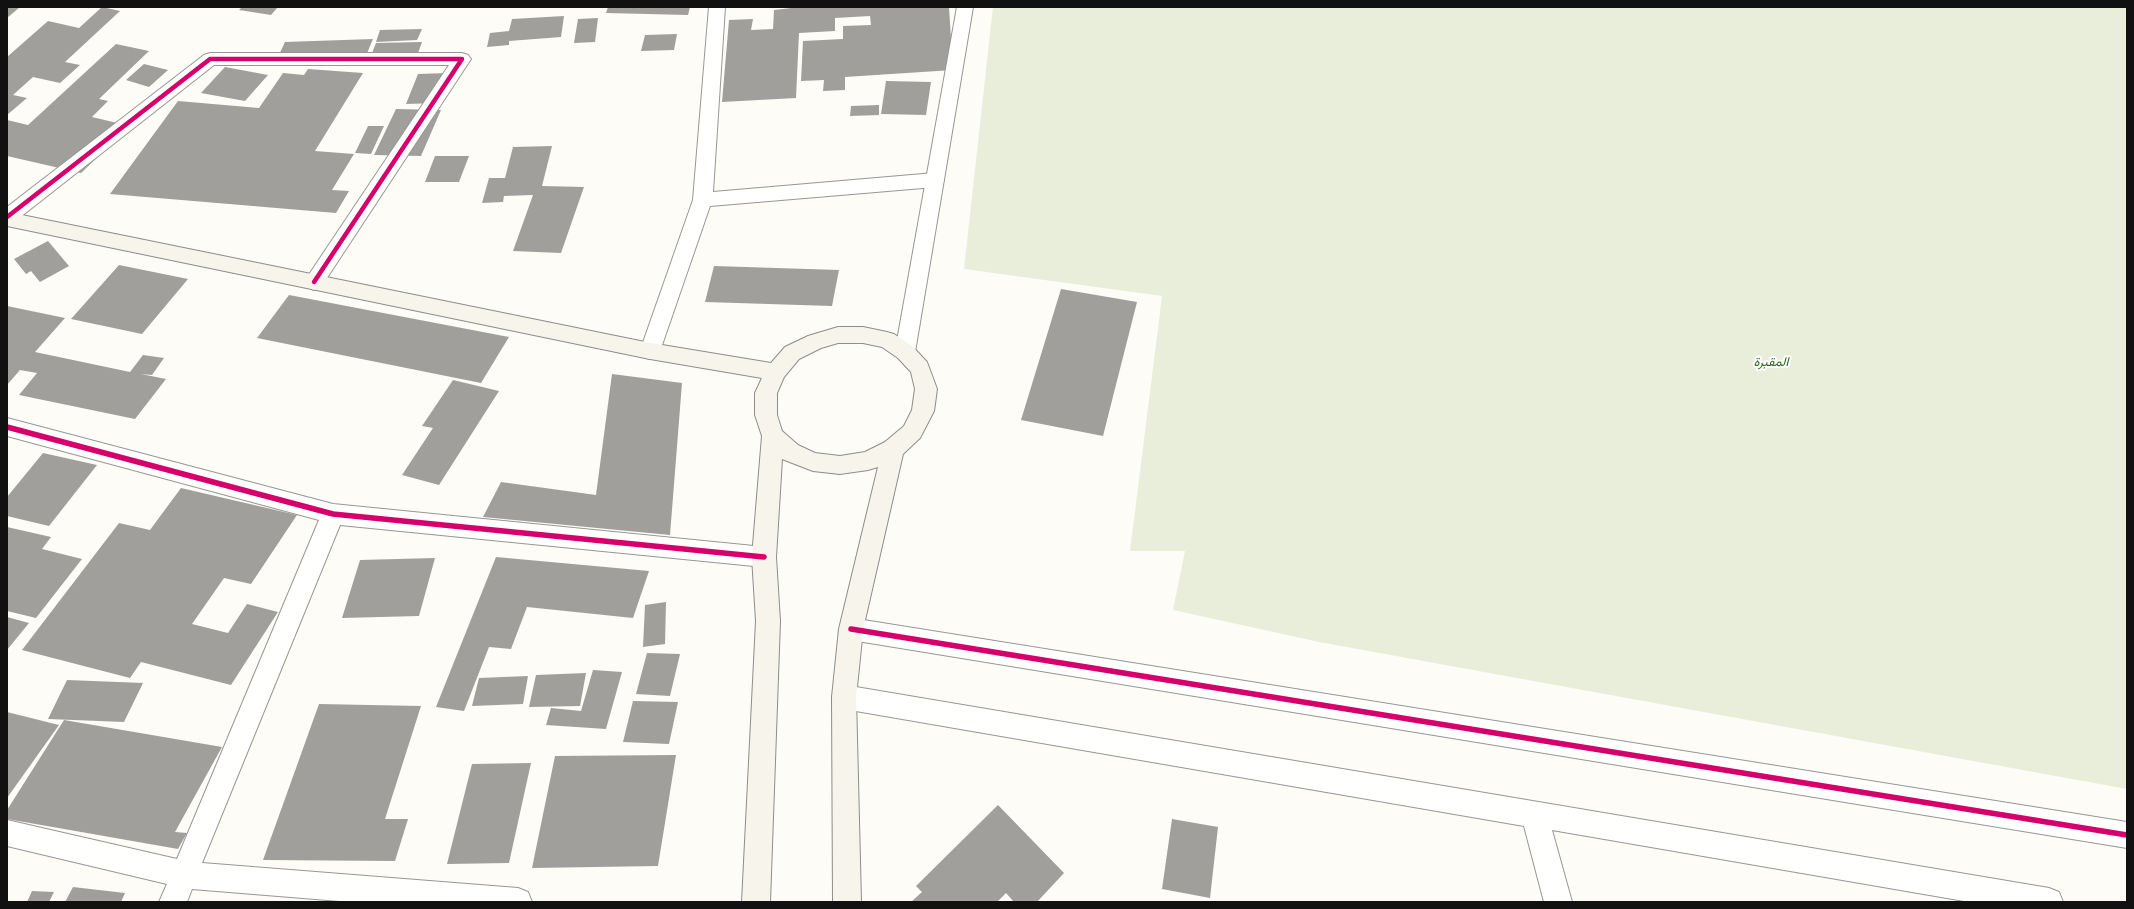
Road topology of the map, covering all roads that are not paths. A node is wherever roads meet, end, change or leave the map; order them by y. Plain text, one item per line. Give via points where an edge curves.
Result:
1 (717, 7) edge
2 (965, 7) edge
3 (935, 180) junction
4 (703, 200) junction
5 (7, 218) edge
6 (314, 282) junction
7 (650, 351) junction
8 (906, 352) junction
9 (776, 372) junction
10 (7, 427) edge
11 (773, 436) junction
12 (893, 449) junction
13 (333, 514) junction
14 (764, 557) junction
15 (852, 629) junction
16 (844, 697) junction
17 (1534, 814) junction
18 (7, 833) edge
19 (2127, 835) edge
20 (186, 875) junction
21 (173, 902) edge
22 (518, 902) edge
23 (756, 902) edge
24 (847, 902) edge
25 (1558, 902) edge
26 (2049, 902) edge

1 - 4 street
2 - 3 street
3 - 4 street
3 - 8 street
4 - 7 street
5 - 6 main road
5 - 6 street via 210,59 462,59
6 - 7 main road
7 - 9 main road
8 - 9 main road via 886,340 863,335 838,335 792,353
8 - 12 main road via 920,368 926,389 924,404 912,432
9 - 11 main road via 766,393 766,415
10 - 13 street
11 - 12 main road via 790,452 813,462 840,466 868,461
11 - 14 main road
12 - 15 main road
13 - 14 street
13 - 20 street
14 - 23 main road via 768,621
15 - 16 main road
15 - 19 street
16 - 17 street
16 - 24 main road
17 - 25 street
17 - 26 street
18 - 20 street
20 - 21 street
20 - 22 street

